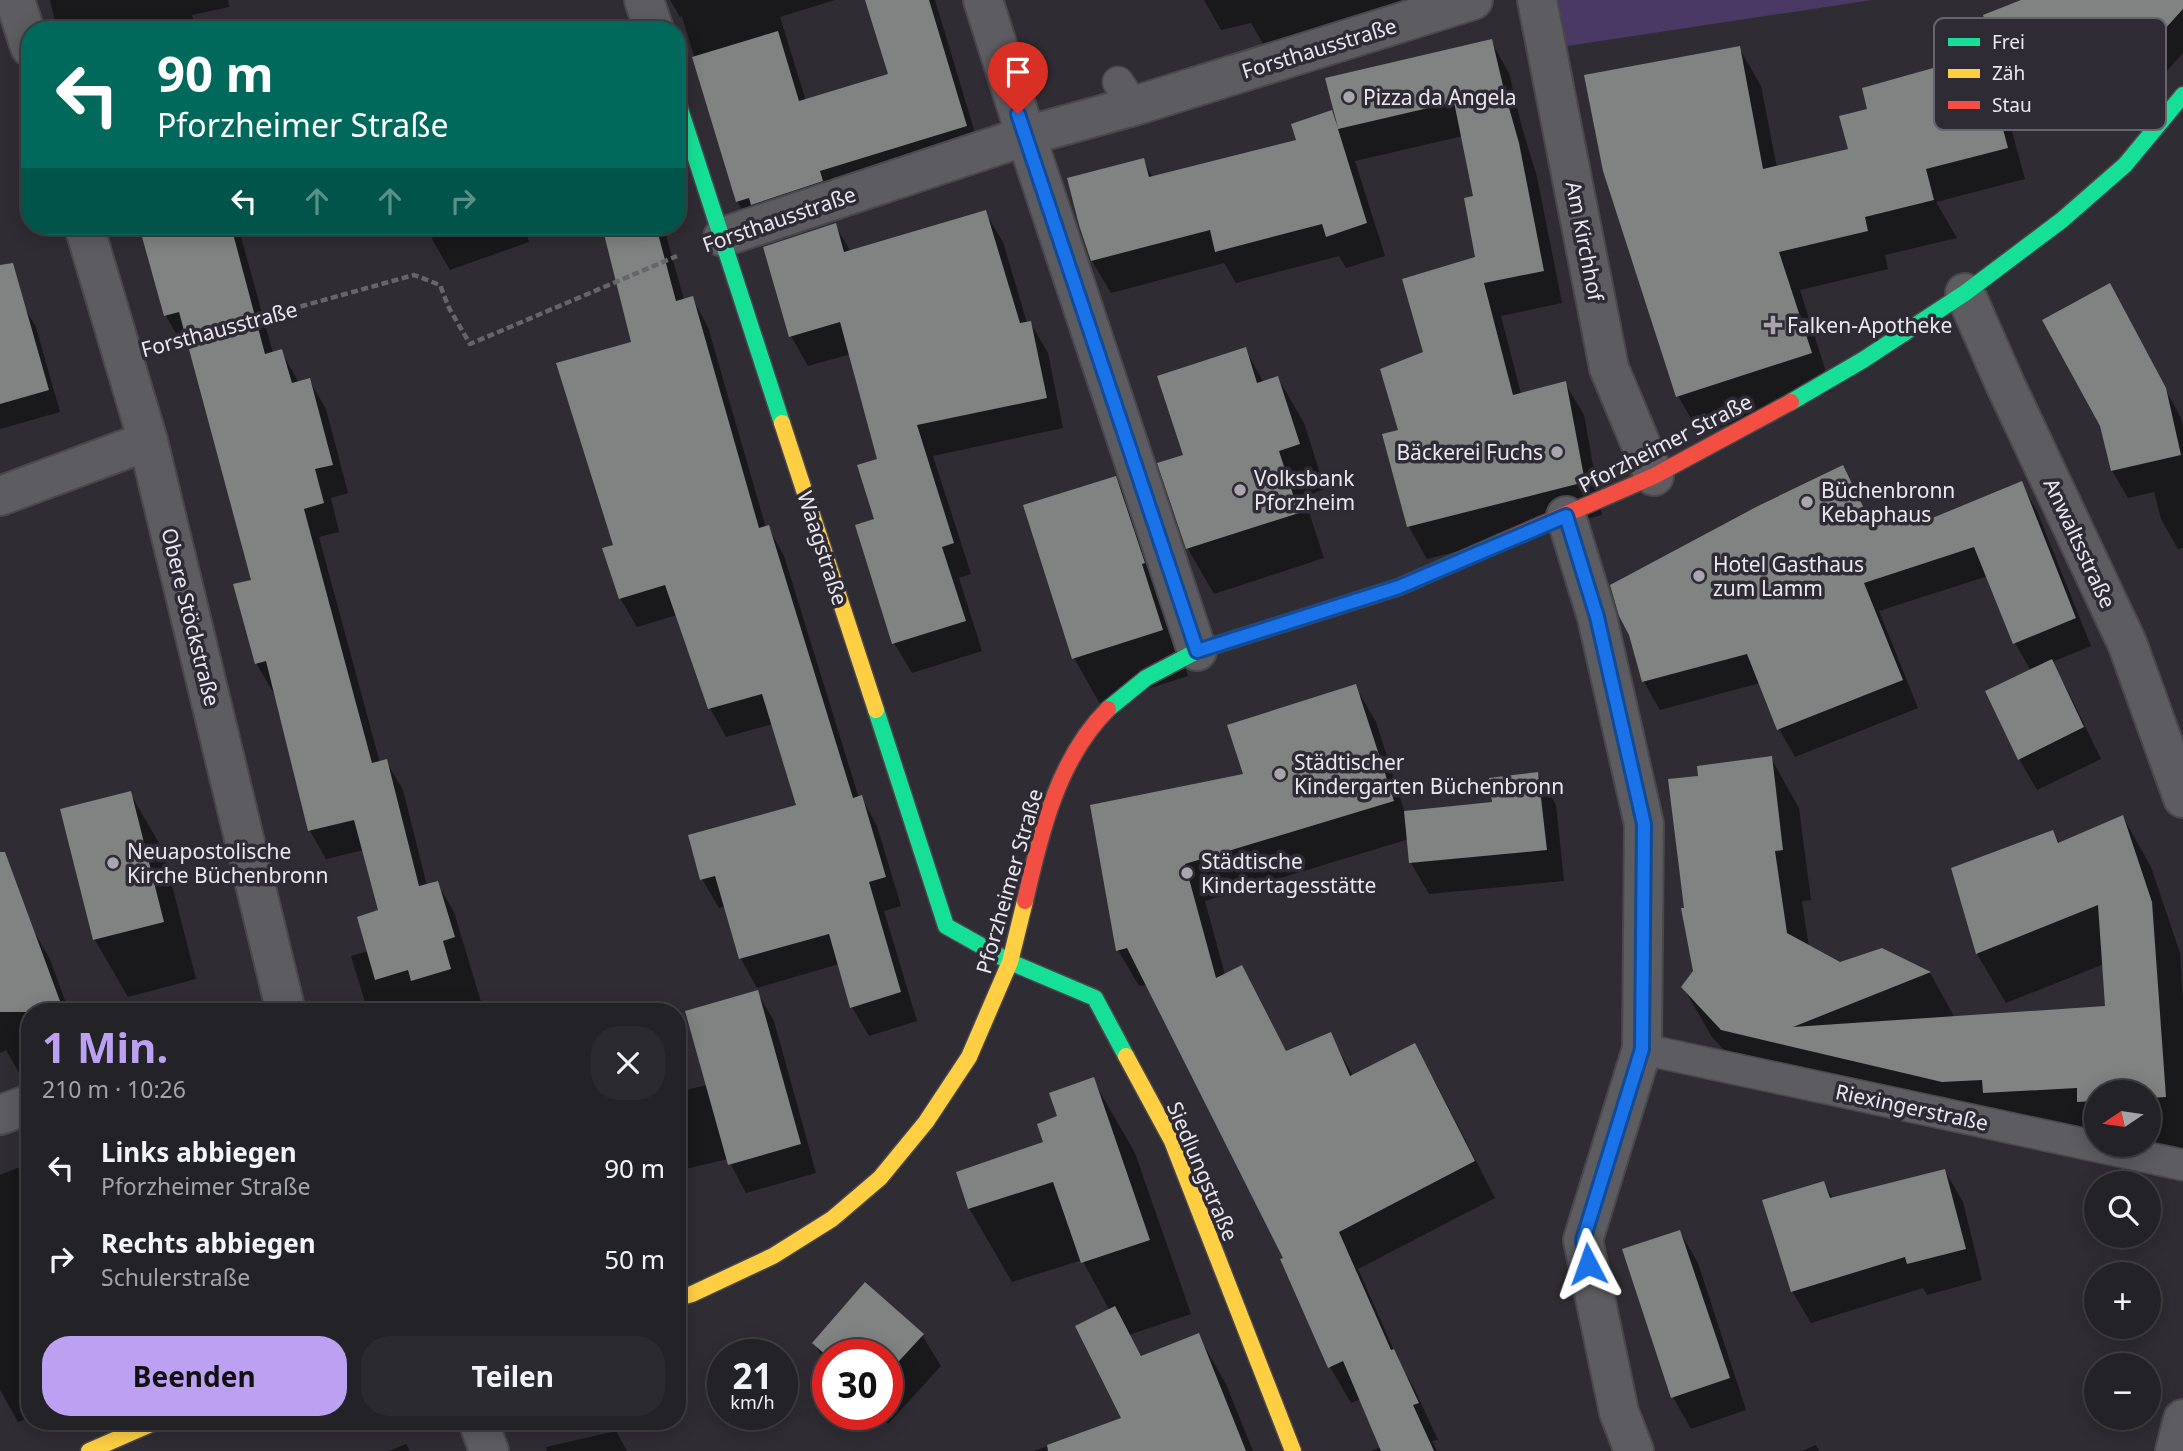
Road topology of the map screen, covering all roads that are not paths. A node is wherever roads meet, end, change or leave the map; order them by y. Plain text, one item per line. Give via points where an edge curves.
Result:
1 (15, 0) edge
2 (645, 0) edge
3 (983, 0) edge
4 (1473, 0) edge
5 (1537, 0) edge
6 (22, 21) edge
7 (651, 21) edge
8 (2183, 95) edge
9 (2166, 115) edge
10 (686, 127) edge
11 (2154, 130) edge
12 (1026, 136) junction
13 (88, 235) edge
14 (723, 237) junction
15 (1965, 293) junction
16 (149, 441) junction
17 (1654, 476) junction
18 (0, 496) edge
19 (1566, 516) junction
20 (1197, 651) junction
21 (2183, 798) edge
22 (1010, 962) junction
23 (278, 1003) edge
24 (1642, 1049) junction
25 (21, 1107) edge
26 (0, 1115) edge
27 (2183, 1165) edge
28 (686, 1296) edge
29 (2183, 1419) edge
30 (137, 1430) edge
31 (481, 1430) edge
32 (89, 1451) edge
33 (489, 1451) edge
34 (1293, 1451) edge
35 (1634, 1451) edge
36 (2175, 1451) edge

1 - 6 street
2 - 7 street
3 - 12 street
4 - 12 street, Forsthausstraße via 1126,94
5 - 17 street, Am Kirchhof via 1609,368
8 - 9 main road, Pforzheimer Straße
10 - 14 main road, Waagstraße
11 - 15 main road, Pforzheimer Straße via 2125,164 2062,220
12 - 14 street, Forsthausstraße
12 - 20 street
13 - 16 street, Obere Stöckstraße
14 - 22 main road, Waagstraße via 946,926
15 - 17 main road, Pforzheimer Straße via 1863,360
15 - 21 street, Anwaltsstraße via 2127,643
16 - 18 street
16 - 23 street, Obere Stöckstraße
17 - 19 main road, Pforzheimer Straße
19 - 20 main road, Pforzheimer Straße via 1399,587
19 - 24 street via 1597,617 1644,824
20 - 22 main road, Pforzheimer Straße via 1146,678 1116,701 1092,725 1073,754 1041,834
22 - 28 main road, Pforzheimer Straße via 969,1057 926,1122 880,1178 832,1219 773,1256
22 - 34 main road, Siedlungstraße via 1095,998 1172,1141
24 - 27 lane, Riexingerstraße
24 - 35 street via 1583,1240 1619,1412
25 - 26 street
29 - 36 street
30 - 32 main road
31 - 33 street

